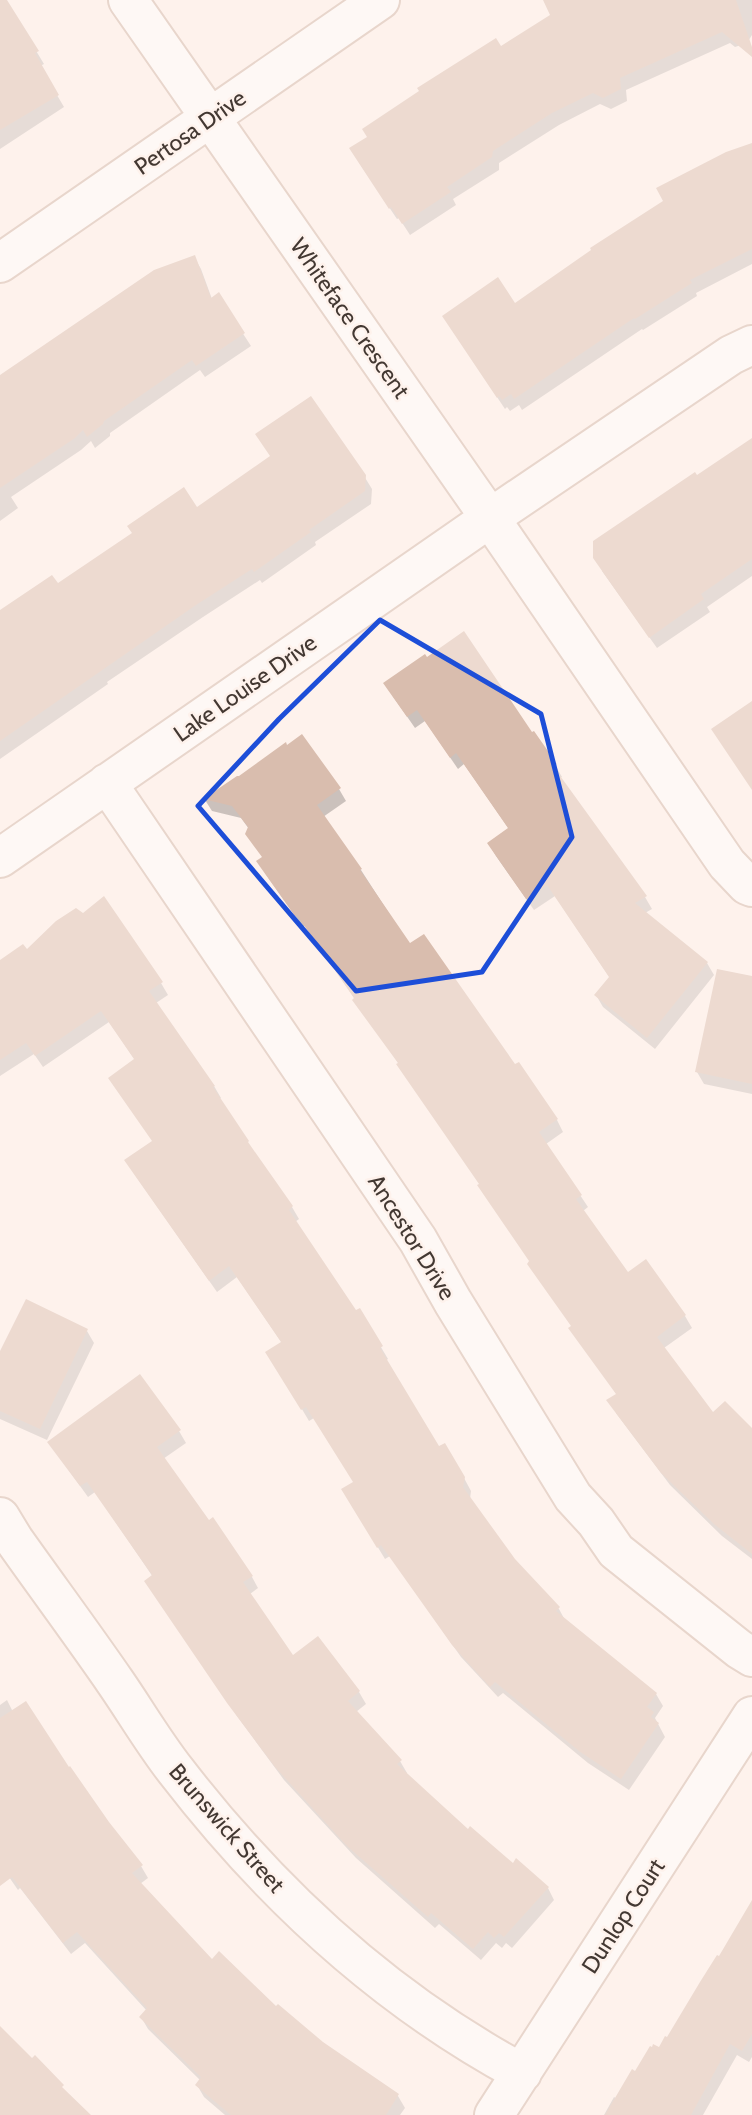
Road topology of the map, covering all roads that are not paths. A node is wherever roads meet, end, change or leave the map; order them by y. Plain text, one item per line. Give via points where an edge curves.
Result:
1 (128, 0) edge
2 (380, 0) edge
3 (210, 119) junction
4 (0, 263) edge
5 (752, 345) edge
6 (490, 518) junction
7 (107, 783) junction
8 (0, 858) edge
9 (752, 887) edge
10 (0, 1517) edge
11 (752, 1657) edge
12 (752, 1716) edge
13 (522, 2073) junction
14 (494, 2115) edge

1 - 3 street, Whiteface Crescent
2 - 3 street, Pertosa Drive
3 - 4 street, Pertosa Drive
3 - 6 street, Whiteface Crescent
5 - 6 street
6 - 7 street, Lake Louise Drive
6 - 9 street, Whiteface Crescent via 727,864
7 - 8 street, Lake Louise Drive
7 - 11 street, Ancestor Drive via 418,1240 573,1497 616,1551
10 - 13 street, Brunswick Street via 174,1769 280,1891 406,2000 474,2047
12 - 13 street, Dunlop Court
13 - 14 street, Dunlop Court

